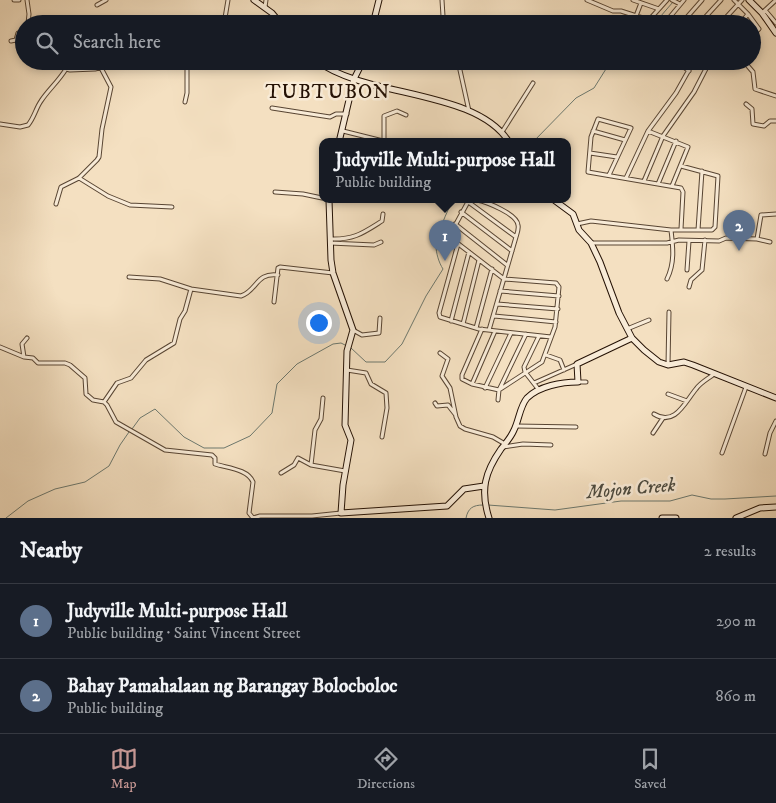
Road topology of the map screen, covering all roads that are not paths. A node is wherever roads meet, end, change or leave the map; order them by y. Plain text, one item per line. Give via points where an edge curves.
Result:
1 (14, 0) edge
2 (19, 0) edge
3 (27, 0) edge
4 (106, 0) edge
5 (228, 0) edge
6 (254, 0) edge
7 (266, 0) edge
8 (379, 0) edge
9 (442, 0) edge
10 (587, 0) edge
11 (633, 0) edge
12 (667, 0) edge
13 (684, 0) edge
14 (702, 0) edge
15 (721, 0) edge
16 (734, 0) edge
17 (742, 0) edge
18 (748, 0) edge
19 (776, 0) edge
20 (675, 2) edge
21 (641, 3) junction
22 (738, 4) junction
23 (97, 6) dead end
24 (265, 7) junction
25 (659, 9) junction
26 (763, 11) junction
27 (748, 14) edge
28 (29, 15) edge
29 (226, 15) edge
30 (273, 15) edge
31 (375, 15) edge
32 (443, 15) edge
33 (633, 15) edge
34 (636, 15) edge
35 (654, 15) edge
36 (668, 15) edge
37 (689, 15) edge
38 (707, 15) edge
39 (728, 15) edge
40 (776, 15) edge
41 (772, 18) junction
42 (776, 23) edge
43 (776, 33) edge
44 (15, 40) edge
45 (11, 41) dead end
46 (65, 70) edge
47 (102, 70) edge
48 (186, 70) edge
49 (330, 70) edge
50 (360, 70) edge
51 (460, 70) edge
52 (705, 70) edge
53 (751, 70) edge
54 (689, 71) edge
55 (354, 79) junction
56 (533, 83) dead end
57 (776, 96) edge
58 (185, 102) dead end
59 (746, 104) dead end
60 (272, 108) dead end
61 (469, 111) junction
62 (346, 114) junction
63 (406, 115) dead end
64 (776, 122) edge
65 (0, 124) edge
66 (343, 131) junction
67 (593, 131) junction
68 (648, 131) junction
69 (502, 132) junction
70 (663, 136) junction
71 (341, 138) edge
72 (373, 138) edge
73 (386, 138) edge
74 (506, 138) edge
75 (625, 140) junction
76 (676, 141) junction
77 (590, 153) junction
78 (617, 157) junction
79 (681, 166) junction
80 (702, 171) junction
81 (608, 175) junction
82 (79, 178) junction
83 (626, 178) junction
84 (644, 181) junction
85 (658, 184) junction
86 (672, 186) junction
87 (275, 192) dead end
88 (319, 197) edge
89 (329, 203) edge
90 (466, 203) edge
91 (472, 203) edge
92 (485, 203) edge
93 (558, 203) edge
94 (56, 204) dead end
95 (172, 207) dead end
96 (461, 212) junction
97 (383, 214) dead end
98 (776, 214) edge
99 (756, 215) dead end
100 (761, 216) junction
101 (455, 224) junction
102 (576, 224) junction
103 (681, 229) junction
104 (671, 230) junction
105 (698, 230) junction
106 (516, 237) junction
107 (757, 239) junction
108 (705, 240) junction
109 (330, 241) junction
110 (689, 241) junction
111 (381, 242) dead end
112 (672, 242) junction
113 (770, 242) dead end
114 (458, 243) junction
115 (591, 243) junction
116 (512, 250) junction
117 (469, 252) junction
118 (479, 260) junction
119 (507, 265) junction
120 (492, 270) junction
121 (687, 270) dead end
122 (333, 273) junction
123 (278, 276) junction
124 (129, 277) dead end
125 (504, 279) junction
126 (667, 279) dead end
127 (689, 287) dead end
128 (191, 288) junction
129 (500, 291) junction
130 (559, 296) junction
131 (274, 302) dead end
132 (497, 304) junction
133 (558, 309) junction
134 (669, 312) dead end
135 (494, 316) junction
136 (380, 318) dead end
137 (648, 320) dead end
138 (451, 321) junction
139 (556, 322) junction
140 (463, 324) junction
141 (476, 328) junction
142 (482, 329) junction
143 (354, 330) junction
144 (489, 330) junction
145 (627, 330) junction
146 (496, 331) junction
147 (511, 333) junction
148 (526, 334) junction
149 (539, 336) junction
150 (551, 337) junction
151 (27, 338) dead end
152 (632, 338) junction
153 (0, 347) edge
154 (440, 353) dead end
155 (546, 355) junction
156 (24, 357) junction
157 (578, 364) junction
158 (668, 365) junction
159 (346, 370) junction
160 (564, 370) junction
161 (525, 372) junction
162 (714, 374) junction
163 (578, 382) junction
164 (586, 382) dead end
165 (534, 383) junction
166 (472, 384) junction
167 (746, 387) junction
168 (485, 388) junction
169 (498, 390) junction
170 (539, 390) junction
171 (668, 394) dead end
172 (323, 398) dead end
173 (776, 398) edge
174 (498, 400) dead end
175 (104, 402) junction
176 (687, 402) junction
177 (435, 404) dead end
178 (456, 414) junction
179 (654, 414) dead end
180 (662, 418) junction
181 (776, 421) edge
182 (516, 426) junction
183 (576, 427) dead end
184 (653, 433) dead end
185 (382, 436) dead end
186 (504, 445) junction
187 (551, 445) dead end
188 (722, 453) dead end
189 (765, 454) dead end
190 (311, 465) junction
191 (345, 472) junction
192 (281, 474) dead end
193 (484, 486) junction
194 (776, 506) edge
195 (342, 513) junction
196 (745, 516) edge
197 (253, 518) edge
198 (488, 518) edge
199 (662, 518) edge
200 (674, 518) edge
201 (736, 518) edge

1 - 2 street
3 - 28 street
4 - 23 street
5 - 29 street
6 - 24 street
7 - 24 street
8 - 31 street
9 - 32 street
10 - 33 street
11 - 21 street
12 - 25 street
13 - 20 street
14 - 37 street
15 - 38 street
16 - 22 street
17 - 22 street
18 - 26 street
19 - 26 street
20 - 36 street
21 - 25 street
21 - 34 street
22 - 27 street
22 - 39 street
24 - 30 street
25 - 35 street
26 - 41 street
26 - 43 street
40 - 41 street
41 - 42 street
44 - 45 street
46 - 65 street via 40,102 28,125
47 - 82 street via 111,87 99,157
48 - 58 street
49 - 55 street
50 - 55 street
51 - 61 street
52 - 70 street
53 - 57 street via 754,89
54 - 68 street
55 - 61 street
55 - 62 street
56 - 69 street
59 - 64 street via 752,109 753,124 764,126 770,121
60 - 62 street via 330,117
61 - 69 street
62 - 66 street
63 - 73 street via 397,110 384,116
66 - 71 street
66 - 72 street
67 - 75 street
67 - 75 street via 598,119 631,128
67 - 77 street
68 - 70 street
68 - 83 street
69 - 74 street
70 - 76 street
70 - 84 street
75 - 78 street
76 - 79 street via 688,148
76 - 85 street
77 - 78 street
77 - 81 street via 588,172
78 - 81 street
79 - 80 street
79 - 86 street
80 - 105 street
80 - 105 street via 718,176 716,210 713,230
81 - 83 street
82 - 94 street via 61,187
82 - 95 street via 130,205
83 - 84 street
84 - 85 street
85 - 86 street
86 - 103 street via 682,190
87 - 88 street
89 - 109 street
90 - 96 street
91 - 106 street
92 - 106 street via 516,220
93 - 102 street via 570,212
96 - 101 street
96 - 116 street
97 - 109 street via 382,222 362,234
98 - 100 street
99 - 100 street
100 - 107 street
101 - 114 street via 450,236
101 - 119 street
102 - 104 street via 591,221
102 - 115 street
103 - 104 street
103 - 105 street
104 - 112 street
106 - 116 street
107 - 108 street
107 - 113 street
108 - 110 street
108 - 127 street via 702,270 691,280
109 - 111 street via 374,245
109 - 122 street
110 - 112 street
110 - 121 street
112 - 115 street
112 - 126 street via 673,259
114 - 117 street
114 - 138 street via 439,314
115 - 145 street
116 - 119 street
117 - 118 street
117 - 138 street
118 - 120 street
118 - 140 street
119 - 125 street
120 - 125 street
120 - 141 street
122 - 123 street via 280,267
122 - 143 street
123 - 128 street via 264,276 244,296
123 - 131 street
124 - 128 street via 160,279
125 - 129 street
125 - 130 street via 556,284
128 - 175 street via 174,343 146,360 131,378 117,383
129 - 130 street
129 - 132 street
130 - 133 street
132 - 133 street
132 - 135 street
133 - 139 street
134 - 158 street
135 - 139 street
135 - 144 street
136 - 143 street via 379,333 362,335
137 - 145 street
138 - 140 street
139 - 150 street
140 - 141 street
141 - 142 street
142 - 144 street
142 - 166 street via 462,375 463,380
143 - 159 street via 348,346
144 - 146 street
145 - 152 street
146 - 147 street
146 - 166 street
147 - 148 street
147 - 168 street
148 - 149 street
148 - 169 street
149 - 150 street
149 - 161 street via 524,366
150 - 155 street
151 - 156 street via 22,344
152 - 157 street
152 - 158 street via 659,362
153 - 156 street
154 - 178 street via 448,359 442,376 450,388
155 - 160 street via 560,360
155 - 161 street via 541,363
156 - 175 street via 33,358 38,363 59,362 70,366 85,378 86,394 93,400
157 - 160 street
157 - 163 street
158 - 162 street via 684,362
159 - 185 street via 366,373 371,384 386,392
159 - 191 street via 345,425 351,440
160 - 165 street
161 - 165 street
161 - 169 street
162 - 167 street
162 - 176 street via 697,387
163 - 164 street
163 - 170 street via 563,382
165 - 170 street
166 - 168 street
167 - 173 street
167 - 188 street
168 - 169 street
169 - 174 street
170 - 182 street via 524,401
171 - 176 street
172 - 190 street
175 - 197 street via 116,422 165,450 212,455 215,464 244,472 252,478 249,514
176 - 180 street via 678,413
177 - 178 street via 448,405
178 - 186 street via 460,426 493,437
179 - 180 street
180 - 184 street
181 - 189 street
182 - 183 street
182 - 186 street
186 - 187 street
186 - 193 street via 488,470
190 - 191 street
190 - 192 street via 298,458
191 - 195 street
193 - 195 street via 464,489 447,506
193 - 198 street
194 - 196 street via 760,508
195 - 197 street
196 - 201 street
199 - 200 street

